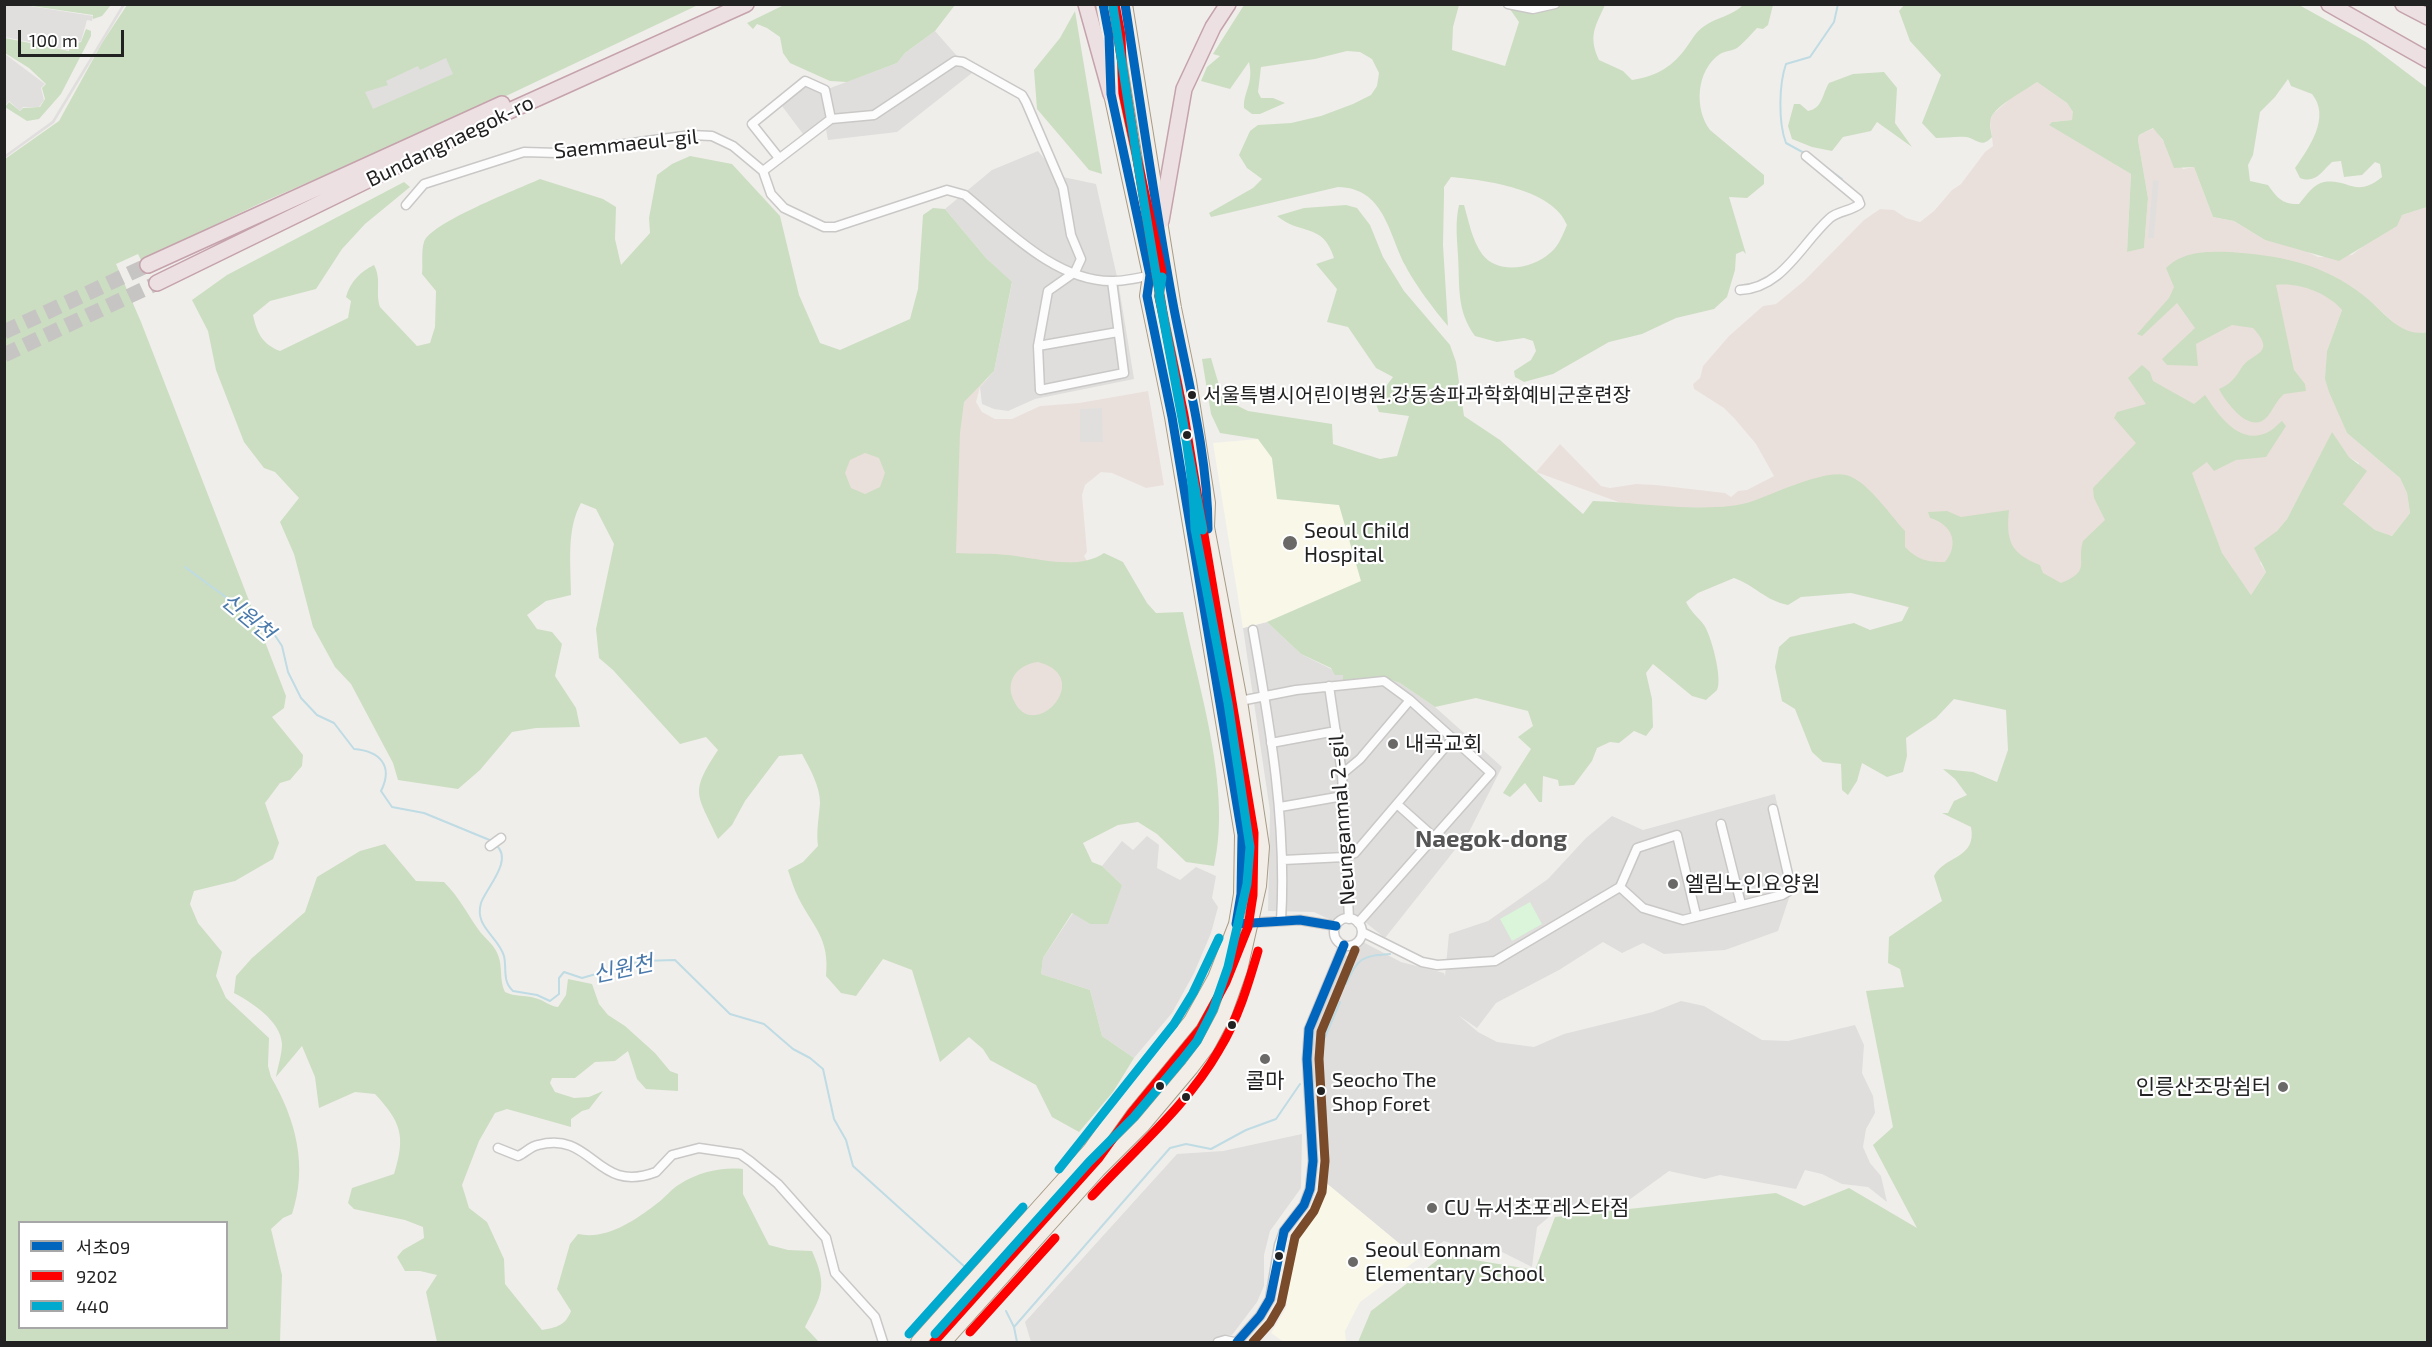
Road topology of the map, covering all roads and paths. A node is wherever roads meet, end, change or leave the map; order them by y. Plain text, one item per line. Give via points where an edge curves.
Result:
1 (720, 4) edge
2 (746, 4) edge
3 (1086, 4) edge
4 (1103, 4) edge
5 (1125, 4) edge
6 (1228, 4) edge
7 (1508, 4) edge
8 (1555, 4) edge
9 (2329, 4) edge
10 (2403, 4) edge
11 (2427, 17) edge
12 (2427, 60) edge
13 (1111, 94) junction
14 (831, 119) junction
15 (1806, 156) dead end
16 (779, 158) junction
17 (763, 171) junction
18 (406, 205) dead end
19 (1161, 221) junction
20 (148, 265) tunnel mouth
21 (1075, 272) junction
22 (1168, 272) junction
23 (1150, 275) junction
24 (1112, 281) junction
25 (157, 284) tunnel mouth
26 (1740, 290) dead end
27 (1118, 332) junction
28 (1038, 346) junction
29 (1253, 630) dead end
30 (1329, 686) junction
31 (1264, 695) junction
32 (1410, 700) junction
33 (1239, 701) junction
34 (1336, 731) junction
35 (1453, 738) junction
36 (1271, 743) junction
37 (1342, 774) junction
38 (1343, 796) junction
39 (1398, 805) junction
40 (1280, 807) junction
41 (1773, 809) dead end
42 (1721, 824) dead end
43 (501, 838) dead end
44 (1435, 838) junction
45 (490, 846) dead end
46 (1345, 856) junction
47 (1283, 860) junction
48 (1620, 887) junction
49 (1741, 904) junction
50 (1696, 915) junction
51 (1349, 919) junction
52 (1281, 921) junction
53 (1253, 923) junction
54 (1358, 923) junction
55 (1236, 924) junction
56 (1336, 926) junction
57 (1362, 932) junction
58 (1344, 945) junction
59 (498, 1148) dead end
60 (883, 1342) edge
61 (918, 1342) edge
62 (944, 1342) edge
63 (1218, 1342) edge
64 (1235, 1342) edge

1 - 20 highway, Bundangnaegok-ro
2 - 25 highway, Bundangnaegok-ro via 509,111
3 - 13 highway
4 - 13 main road via 1109,36
5 - 19 main road
6 - 19 highway via 1184,89
7 - 8 street via 1533,9
9 - 12 highway
10 - 11 highway
13 - 23 main road
14 - 16 street
14 - 16 street via 825,90 805,81 752,124
14 - 21 street via 874,116 956,61 1022,95 1063,188 1071,235 1081,259
15 - 26 street via 1860,204 1830,218 1806,247 1763,286
16 - 17 street
17 - 18 street, Saemmaeul-gil via 733,146 712,136 691,135 558,153 524,152 424,184
17 - 21 street, Saemmaeul-gil via 771,194 784,208 824,226 835,227 947,190 957,191 1035,254
19 - 22 main road
21 - 24 street, Saemmaeul-gil
21 - 28 street via 1048,291
22 - 23 street, Saemmaeul-gil
22 - 33 main road
23 - 24 street, Saemmaeul-gil
23 - 55 main road via 1147,296 1172,417 1242,835
24 - 27 street
27 - 28 street
27 - 28 street via 1124,373 1040,390
29 - 31 street
30 - 31 street
30 - 32 street via 1384,681
30 - 34 street, Neunganmal 2-gil
31 - 33 street
31 - 36 street
32 - 35 street
32 - 37 street via 1360,759
33 - 53 main road via 1262,847
34 - 36 street
34 - 37 street, Neunganmal 2-gil
35 - 39 street
35 - 44 street via 1491,773
36 - 40 street
37 - 38 street, Neunganmal 2-gil
38 - 40 street
38 - 46 street, Neunganmal 2-gil
39 - 44 street
39 - 46 street via 1355,853
40 - 47 street
41 - 49 street via 1788,870 1789,891
42 - 49 street
43 - 45 street
44 - 54 street
46 - 47 street
46 - 51 street, Neunganmal 2-gil
47 - 52 street
48 - 50 street via 1643,908 1683,920
48 - 50 street via 1636,848 1677,835
48 - 57 street via 1495,961 1437,965 1422,962
49 - 50 street
51 - 54 street
51 - 56 street
52 - 53 street
52 - 56 street
53 - 55 street
53 - 62 main road via 1224,1015 1207,1047 1143,1125
54 - 57 street
55 - 61 main road via 1215,978 1184,1031 1084,1157
56 - 58 street via 1336,937
57 - 58 street via 1356,943
58 - 64 street via 1309,1029 1313,1161 1310,1189 1304,1205 1284,1230 1270,1299
59 - 60 street via 518,1156 537,1145 572,1144 606,1169 628,1179 656,1172 663,1162 686,1149 740,1154 778,1184 826,1238 835,1273 875,1317
63 - 64 street

